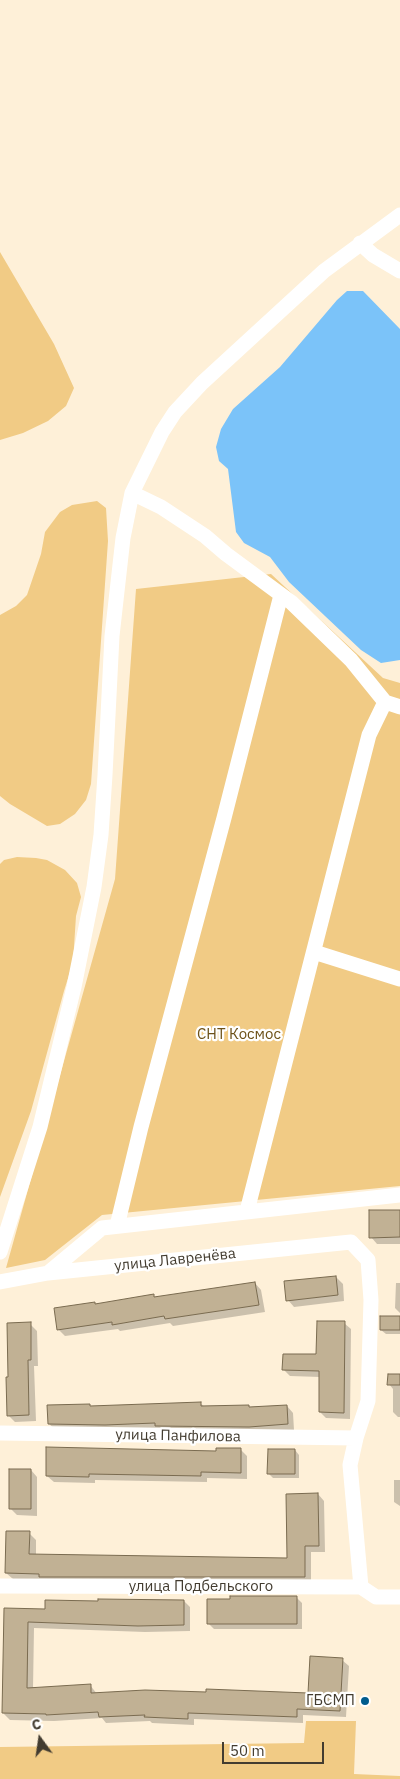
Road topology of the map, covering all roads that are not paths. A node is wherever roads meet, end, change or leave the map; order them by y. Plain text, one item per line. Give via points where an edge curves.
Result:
1 (400, 215) edge
2 (360, 243) junction
3 (400, 271) edge
4 (132, 493) junction
5 (281, 595) junction
6 (385, 702) junction
7 (400, 707) edge
8 (314, 952) junction
9 (400, 979) edge
10 (400, 1195) edge
11 (247, 1211) junction
12 (117, 1226) junction
13 (0, 1252) edge
14 (48, 1273) junction
15 (0, 1282) edge
16 (0, 1433) edge
17 (356, 1438) junction
18 (0, 1586) edge
19 (361, 1587) junction
20 (400, 1598) edge

1 - 2 street
2 - 3 street
2 - 4 street via 317,277 182,404 162,432
4 - 5 street via 161,507 205,536
4 - 13 street via 123,538 112,636 101,835 94,887 40,1127
5 - 6 street via 352,660
5 - 12 street
6 - 7 street
6 - 8 street via 369,735
8 - 9 street
8 - 11 street
10 - 11 street
11 - 12 street
12 - 14 street via 102,1228
14 - 15 street, улица Лавренёва
14 - 17 street, улица Лавренёва via 351,1242 368,1260 371,1300 368,1401
16 - 17 street, улица Панфилова
17 - 19 street via 350,1465
18 - 19 street, улица Подбельского
19 - 20 street, улица Подбельского via 376,1597

